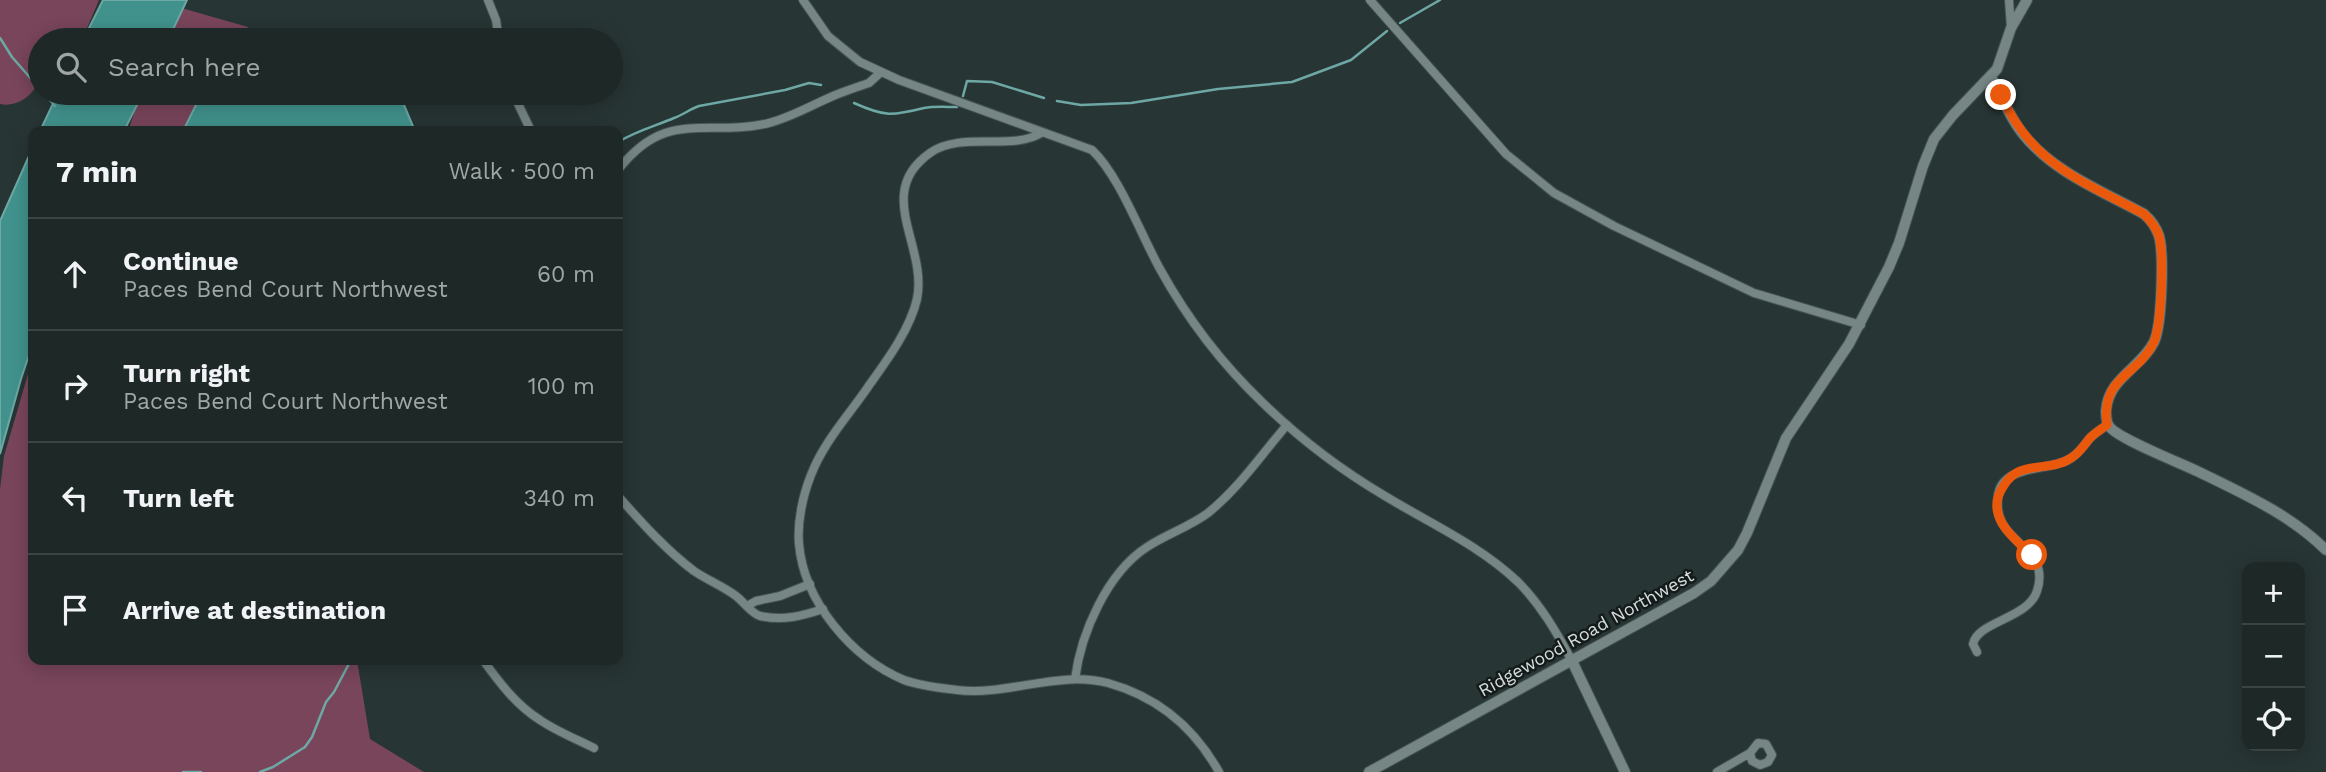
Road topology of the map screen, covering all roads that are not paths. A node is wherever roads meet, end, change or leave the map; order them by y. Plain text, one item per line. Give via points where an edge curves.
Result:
1 (488, 0) edge
2 (803, 0) edge
3 (1370, 0) edge
4 (2009, 0) edge
5 (2027, 0) edge
6 (497, 28) edge
7 (2011, 29) junction
8 (881, 72) junction
9 (1991, 77) junction
10 (519, 105) edge
11 (529, 126) edge
12 (1041, 133) junction
13 (623, 164) edge
14 (1861, 325) junction
15 (1287, 425) junction
16 (2107, 425) junction
17 (623, 502) edge
18 (623, 507) edge
19 (628, 509) junction
20 (2326, 550) edge
21 (810, 584) junction
22 (747, 606) junction
23 (823, 609) junction
24 (1977, 652) dead end
25 (1572, 661) junction
26 (487, 665) edge
27 (1075, 679) junction
28 (594, 748) dead end
29 (1750, 753) dead end
30 (1219, 772) edge
31 (1369, 772) edge
32 (1625, 772) edge
33 (1717, 772) edge

1 - 6 street
2 - 8 street via 828,36 860,62
3 - 14 street via 1506,154 1554,193 1745,289
4 - 7 street
5 - 7 street, Ridgewood Road Northwest
7 - 9 street, Ridgewood Road Northwest
8 - 12 street
8 - 13 street via 869,83 772,122 671,130 642,145
9 - 14 street, Ridgewood Road Northwest via 1934,139 1899,243
9 - 16 street via 2011,117 2032,145 2071,175 2144,214 2158,235 2162,260 2156,335 2148,351 2112,390 2106,406
10 - 11 street
12 - 15 street via 1082,144 1099,156 1192,319 1238,377
12 - 21 street via 1027,139 942,146 910,174 903,199 917,263 916,299 903,333 811,475 798,536
14 - 25 street, Ridgewood Road Northwest via 1786,438 1747,533 1726,565 1694,593
15 - 25 street via 1357,479 1499,564 1540,607
15 - 27 street via 1209,512 1149,546 1119,571 1092,621
16 - 20 street via 2288,519
16 - 24 street via 2070,459 2021,470 2001,489 1997,505 2001,522 2038,564 2038,591 2023,610 1976,635 1973,644
17 - 19 street
18 - 19 street
19 - 22 street via 694,570
21 - 22 street
21 - 23 street
22 - 23 street via 757,615 782,619
23 - 27 street via 860,653 913,683 980,691
25 - 31 street, Ridgewood Road Northwest
25 - 32 street
26 - 28 street via 532,715
27 - 30 street via 1105,683 1157,703 1195,736
29 - 33 street

